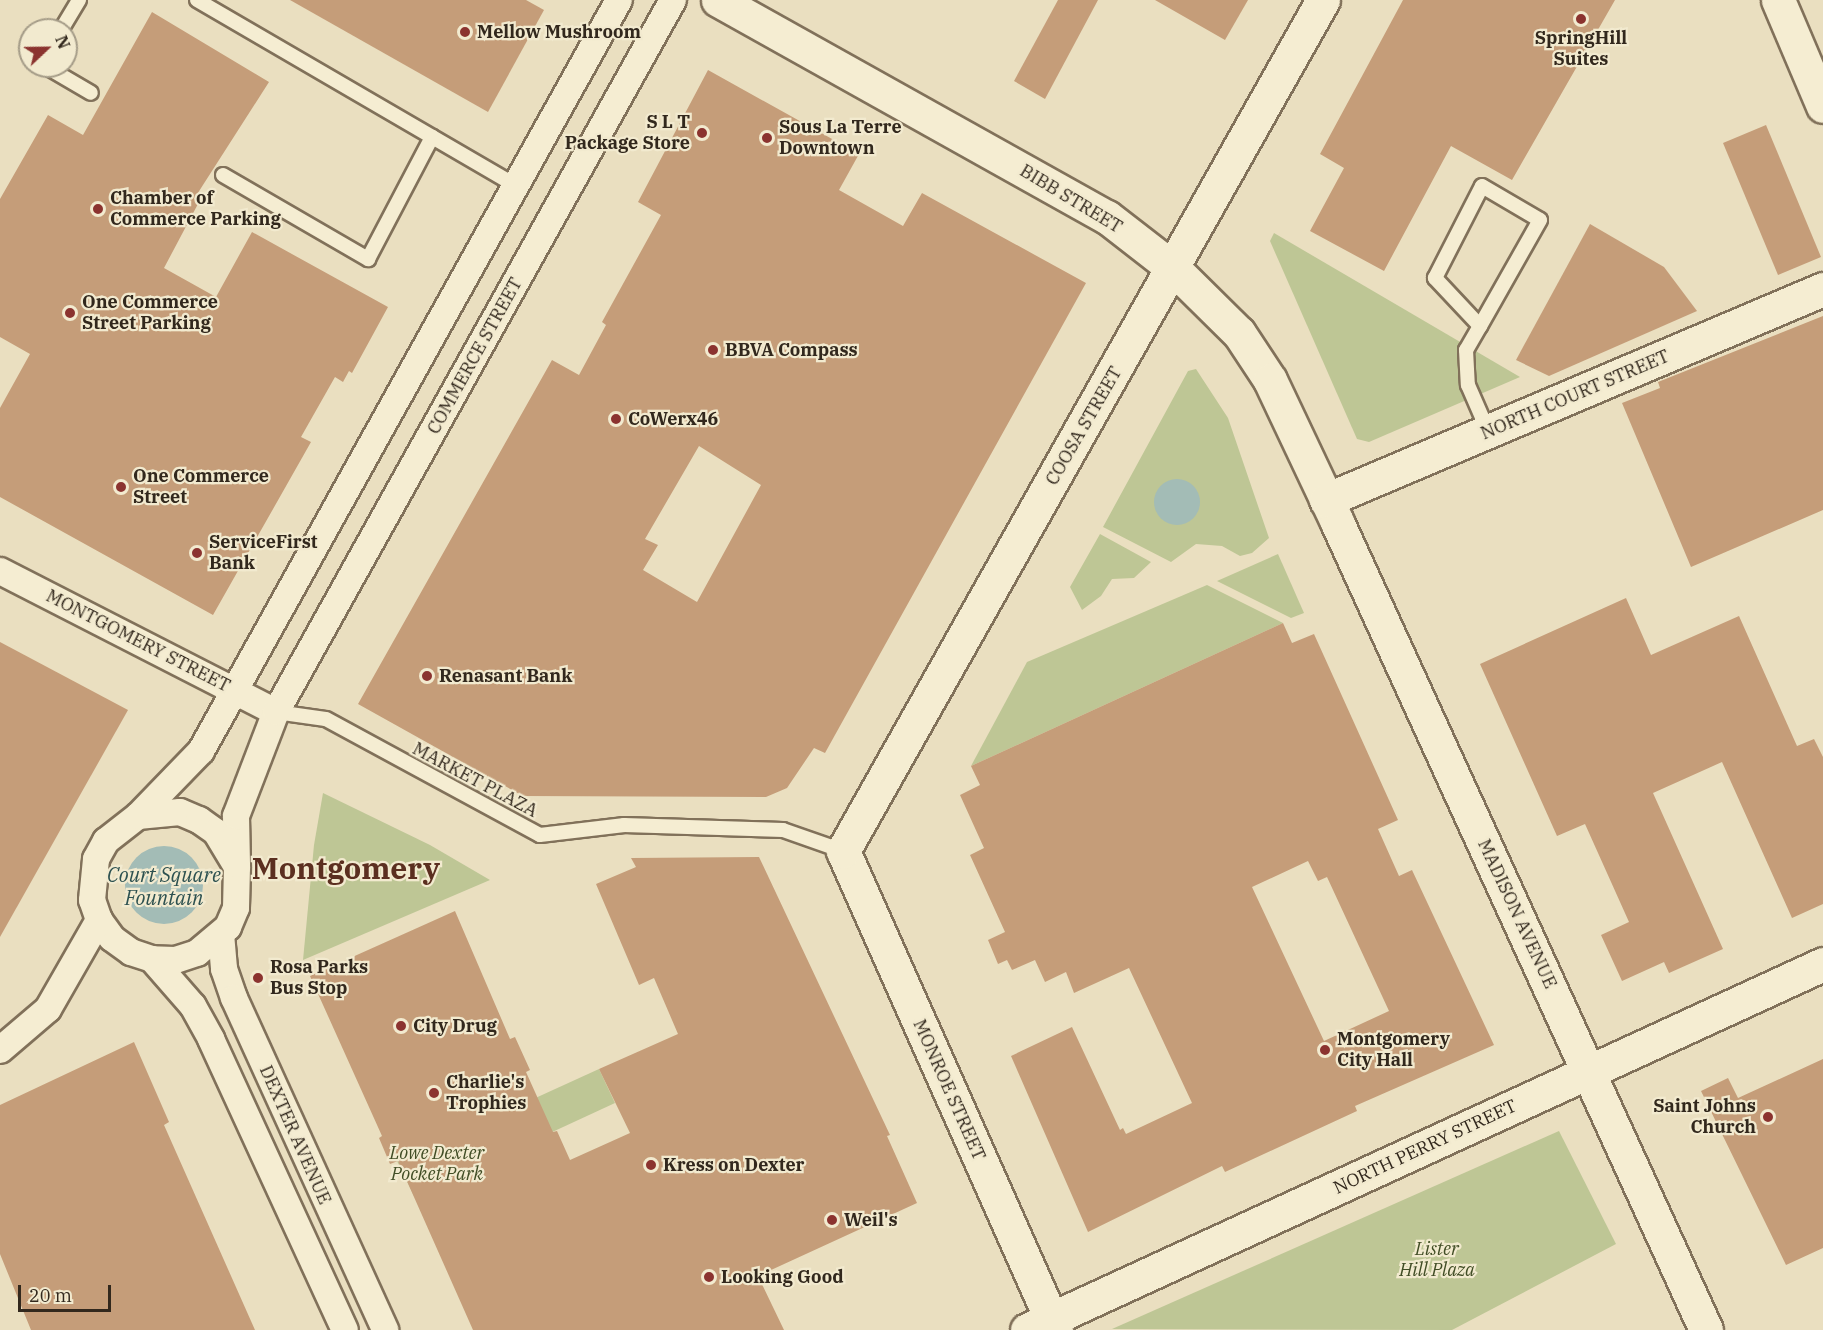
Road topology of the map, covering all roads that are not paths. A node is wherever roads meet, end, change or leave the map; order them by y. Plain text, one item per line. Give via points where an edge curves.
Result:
1 (79, 0) edge
2 (196, 0) edge
3 (619, 0) edge
4 (673, 0) edge
5 (718, 0) edge
6 (1323, 0) edge
7 (1778, 0) edge
8 (68, 18) edge
9 (65, 78) edge
10 (91, 93) dead end
11 (1823, 106) edge
12 (432, 137) junction
13 (223, 175) dead end
14 (516, 186) junction
15 (1174, 269) junction
16 (1823, 289) edge
17 (1480, 326) junction
18 (1488, 431) junction
19 (1326, 500) junction
20 (0, 571) edge
21 (235, 691) junction
22 (276, 712) junction
23 (138, 816) junction
24 (843, 851) junction
25 (237, 867) junction
26 (99, 920) junction
27 (221, 934) junction
28 (152, 959) junction
29 (1823, 964) edge
30 (0, 1050) edge
31 (1589, 1071) junction
32 (1045, 1326) edge
33 (345, 1330) edge
34 (386, 1330) edge
35 (1706, 1330) edge

1 - 8 lane
2 - 12 lane
3 - 14 street
4 - 22 street, COMMERCE STREET
5 - 15 main road, BIBB STREET via 1107,217
6 - 15 main road, COOSA STREET
7 - 11 main road
9 - 10 lane
12 - 13 lane via 368,259
12 - 14 lane
14 - 21 street
15 - 19 main road, BIBB STREET via 1239,333 1270,380
15 - 24 main road, COOSA STREET
16 - 18 main road, NORTH COURT STREET
17 - 17 lane via 1540,220 1482,186 1434,278
17 - 18 lane via 1466,350 1467,374
18 - 19 main road, NORTH COURT STREET
19 - 31 main road, MADISON AVENUE
20 - 21 street, MONTGOMERY STREET
21 - 22 street, MONTGOMERY STREET
21 - 23 street via 201,752
22 - 24 lane, MARKET PLAZA via 326,719 540,835 624,825 783,830
22 - 25 street, COMMERCE STREET via 236,816
23 - 25 street via 180,812 199,820 216,832
23 - 26 street via 106,840 96,859 91,879
24 - 32 main road, MONROE STREET
25 - 27 street via 236,908
26 - 28 street via 112,938 131,952
26 - 30 street via 48,1009
27 - 28 street via 197,954 175,960
27 - 34 street, DEXTER AVENUE via 224,969 234,998
28 - 33 street, DEXTER AVENUE via 193,1006 211,1039
29 - 31 main road, NORTH PERRY STREET
31 - 32 main road, NORTH PERRY STREET
31 - 35 main road, MADISON AVENUE

